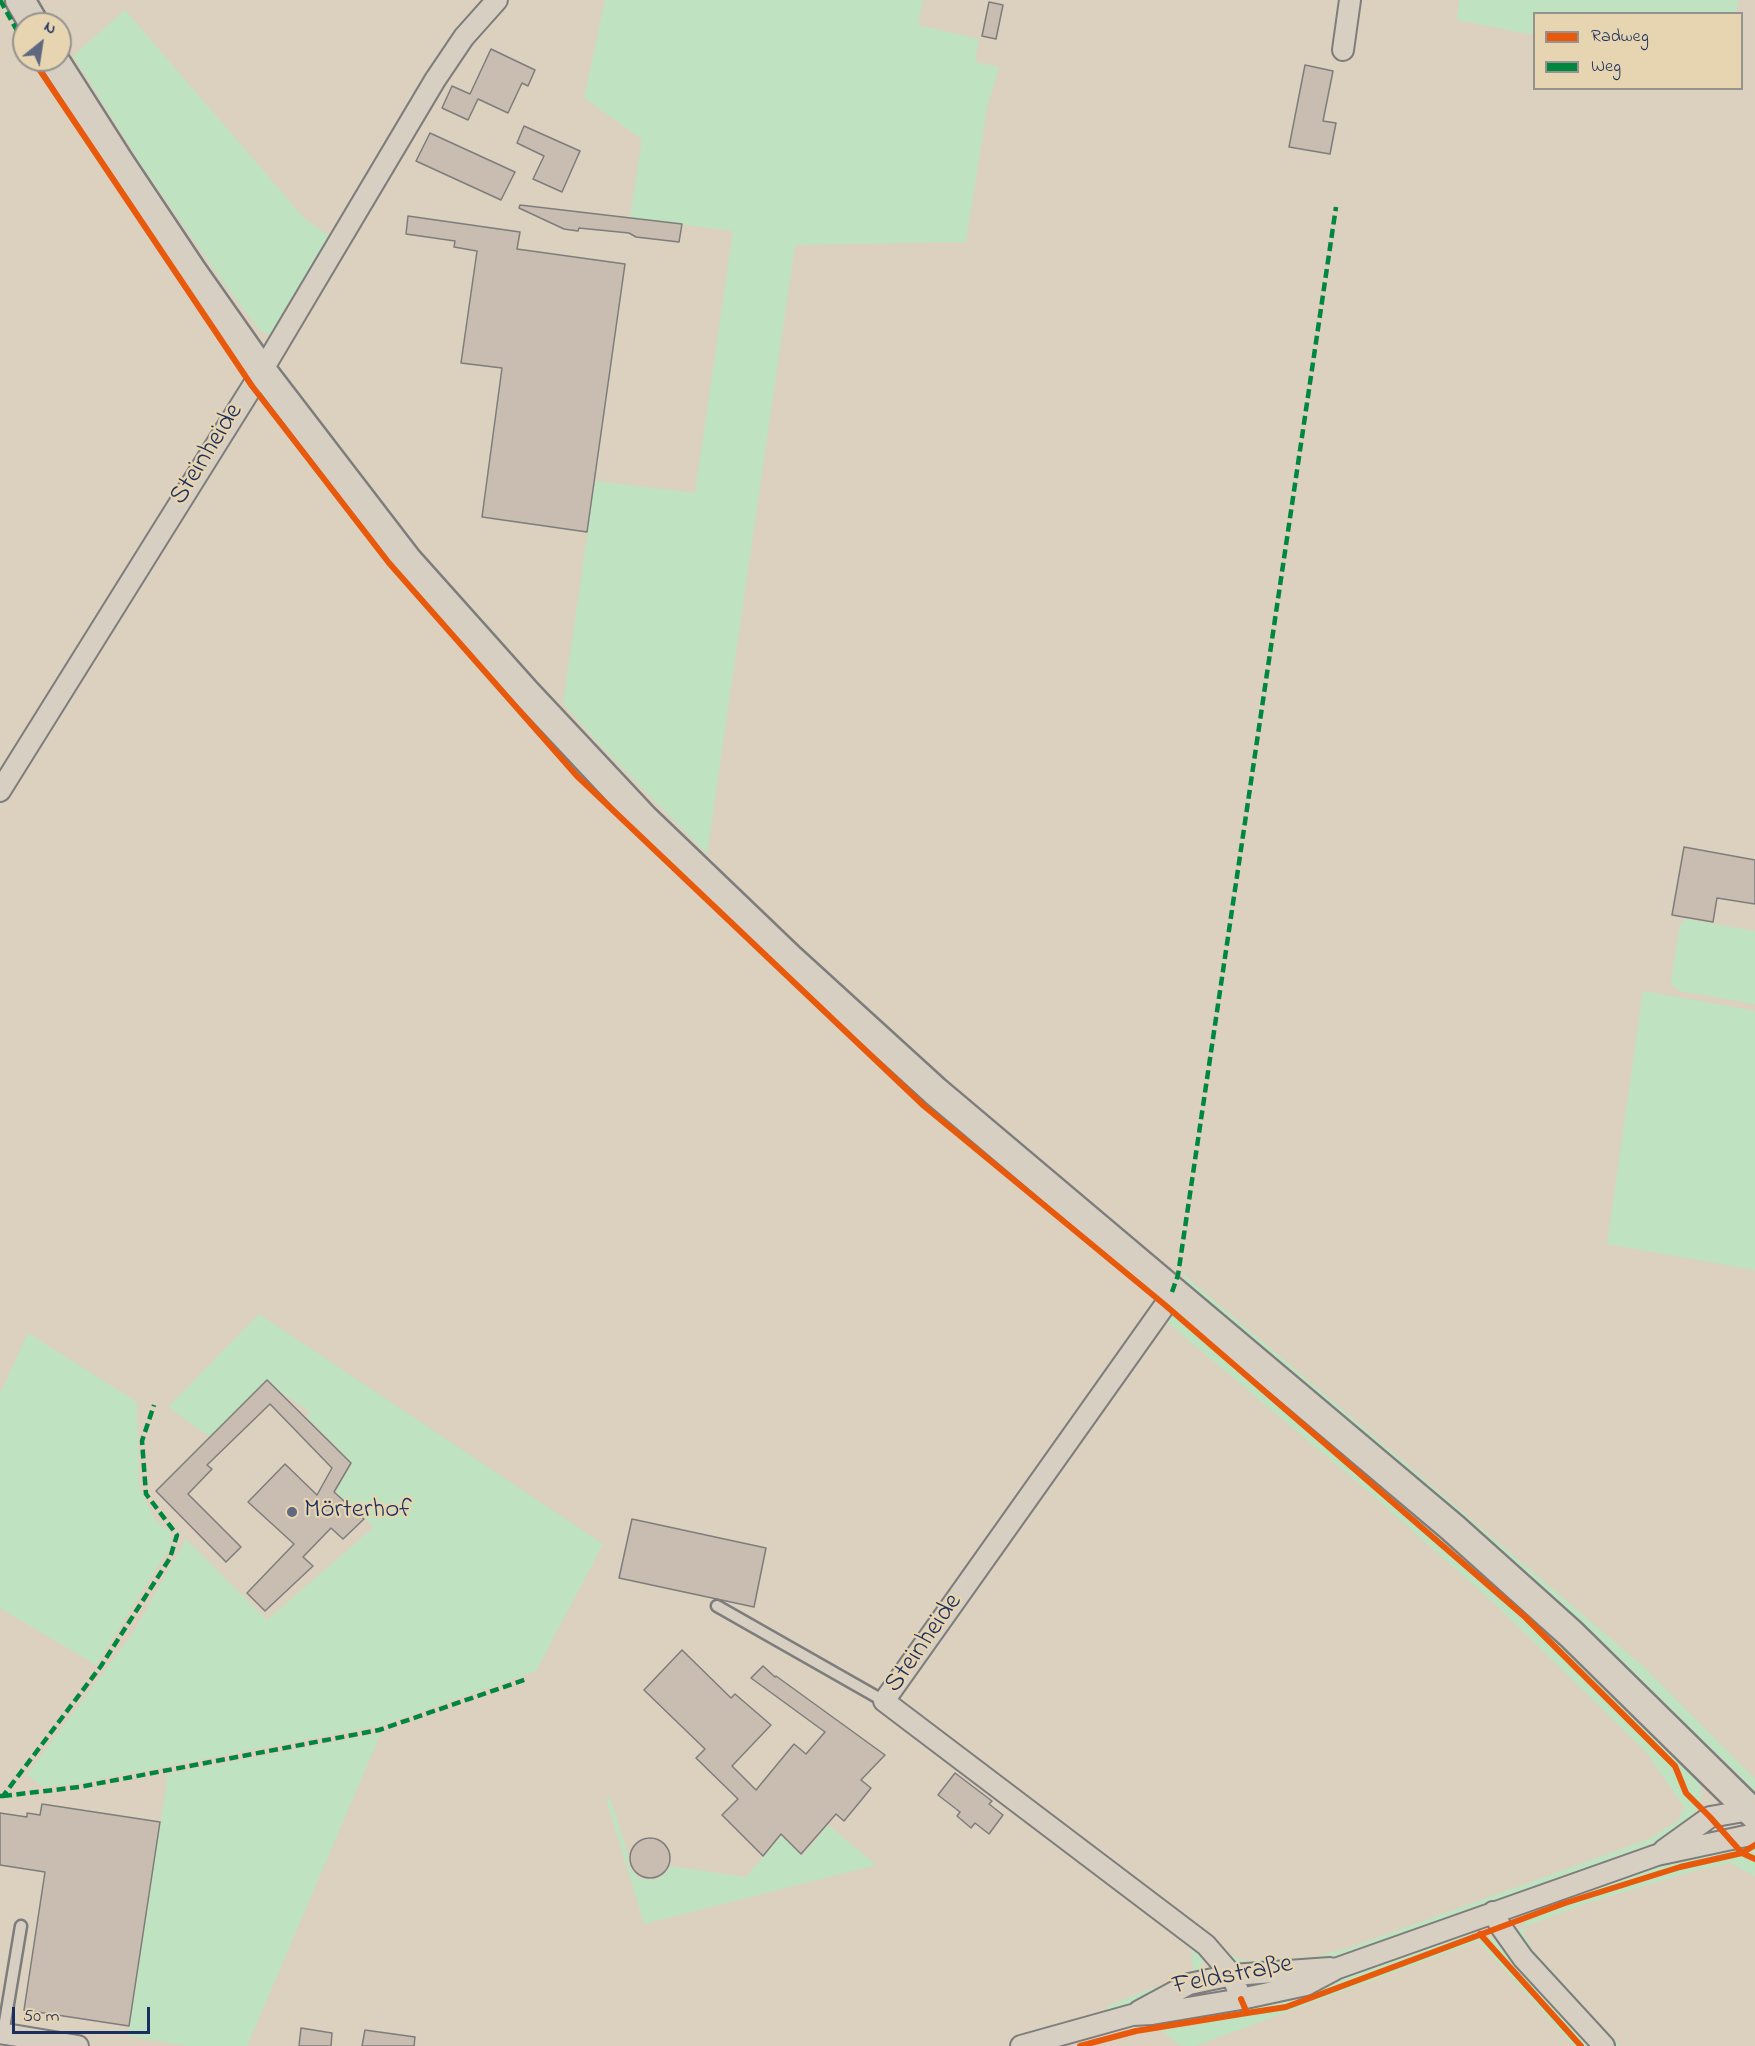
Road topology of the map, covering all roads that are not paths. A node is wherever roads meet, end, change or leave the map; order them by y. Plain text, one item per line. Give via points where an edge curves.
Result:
1 (496, 0) edge
2 (1350, 0) edge
3 (1343, 50) dead end
4 (62, 72) edge
5 (262, 371) junction
6 (0, 791) edge
7 (1172, 1292) junction
8 (717, 1606) dead end
9 (884, 1701) junction
10 (1754, 1817) edge
11 (1657, 1855) junction
12 (1493, 1912) junction
13 (21, 1926) dead end
14 (1338, 1968) junction
15 (1232, 1975) junction
16 (1241, 1999) junction
17 (1132, 2015) junction
18 (2, 2033) edge
19 (78, 2046) edge
20 (1021, 2046) edge
21 (1604, 2046) edge

1 - 5 street, Steinheide via 464,37 435,80
2 - 3 street
4 - 5 street via 138,192
5 - 6 street, Steinheide
5 - 7 street via 408,561 644,819 935,1091
7 - 9 street, Steinheide
7 - 10 street via 1462,1536 1571,1634
8 - 9 lane
9 - 15 street, Steinheide via 1206,1945
10 - 11 street, Feldstraße
10 - 11 street, Feldstraße via 1710,1817
11 - 12 street, Feldstraße
12 - 14 street, Feldstraße
12 - 21 street via 1523,1958
13 - 18 lane
14 - 15 street, Feldstraße
14 - 16 street, Feldstraße via 1306,1985
15 - 16 street, Steinheide
15 - 17 street, Feldstraße via 1189,1984
16 - 17 street, Feldstraße
17 - 20 street, Feldstraße
18 - 19 street

